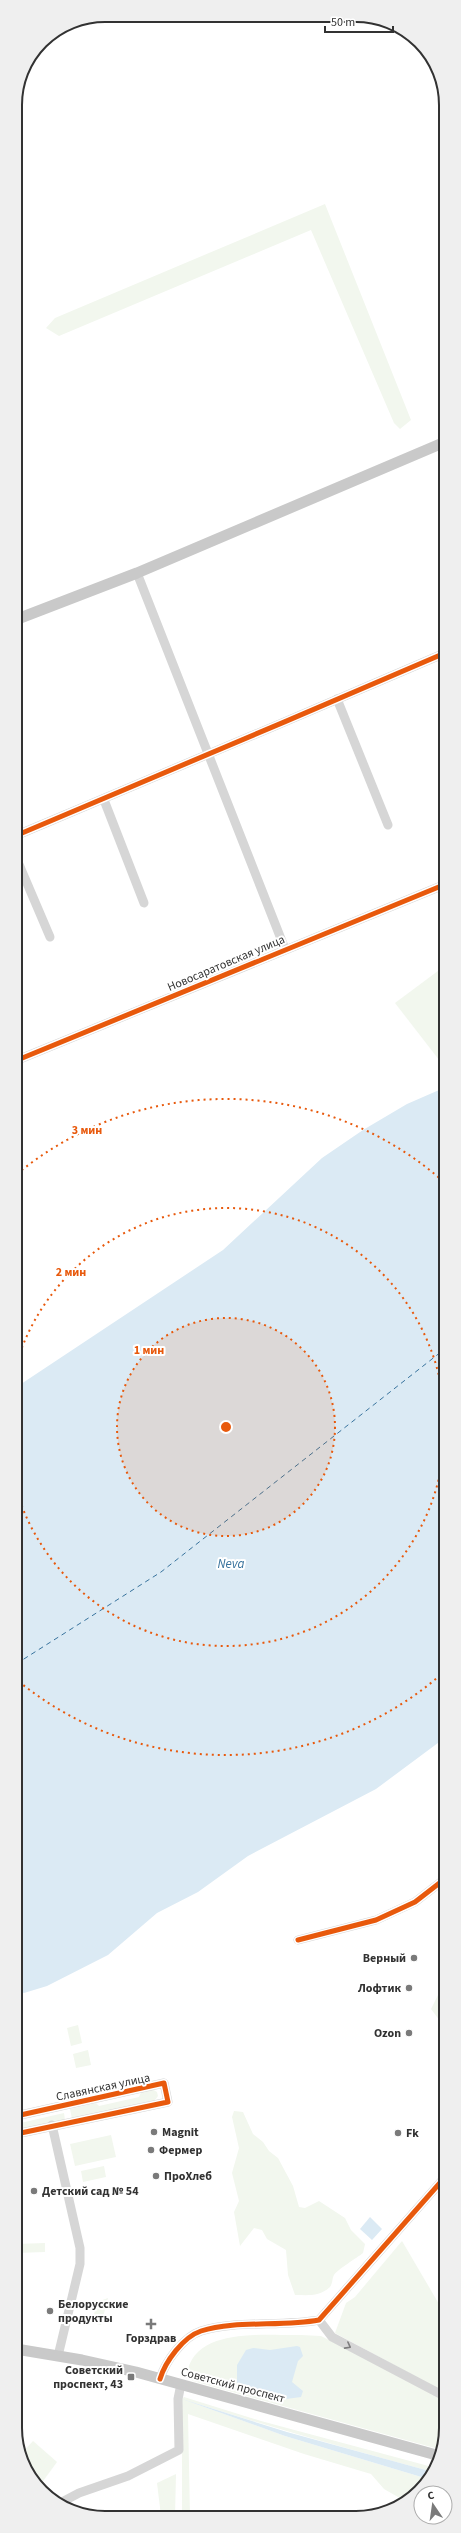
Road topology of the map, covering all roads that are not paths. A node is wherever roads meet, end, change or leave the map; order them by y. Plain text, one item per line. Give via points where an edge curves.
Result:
1 (439, 445) edge
2 (137, 573) junction
3 (22, 617) edge
4 (439, 656) edge
5 (337, 698) junction
6 (208, 753) junction
7 (104, 800) junction
8 (388, 825) dead end
9 (22, 833) edge
10 (22, 871) edge
11 (439, 887) edge
12 (144, 903) dead end
13 (50, 937) dead end
14 (285, 950) junction
15 (22, 1058) edge
16 (439, 1883) edge
17 (298, 1940) dead end
18 (22, 2115) edge
19 (52, 2126) junction
20 (22, 2133) edge
21 (439, 2184) edge
22 (319, 2320) junction
23 (22, 2350) edge
24 (58, 2356) junction
25 (160, 2379) junction
26 (181, 2384) junction
27 (439, 2393) edge
28 (435, 2455) edge
29 (65, 2500) edge

1 - 2 main road
2 - 3 main road
2 - 6 street
4 - 5 street
5 - 6 street
5 - 8 street
6 - 7 street
6 - 14 street
7 - 9 street
7 - 12 street
10 - 13 street
11 - 14 street, Новосаратовская улица
14 - 15 street, Новосаратовская улица
16 - 17 street via 415,1902 376,1920
18 - 19 street, Славянская улица via 164,2083 168,2102
19 - 20 street, Славянская улица
19 - 24 street via 80,2248 80,2264
21 - 22 street
22 - 25 street via 300,2324 226,2327 199,2331 169,2360
22 -> 27 street via 332,2338
23 - 24 main road, Советский проспект
24 - 25 main road, Советский проспект
25 - 26 main road, Советский проспект
26 - 28 main road, Советский проспект
26 - 29 street via 178,2399 179,2450 128,2476 79,2492

